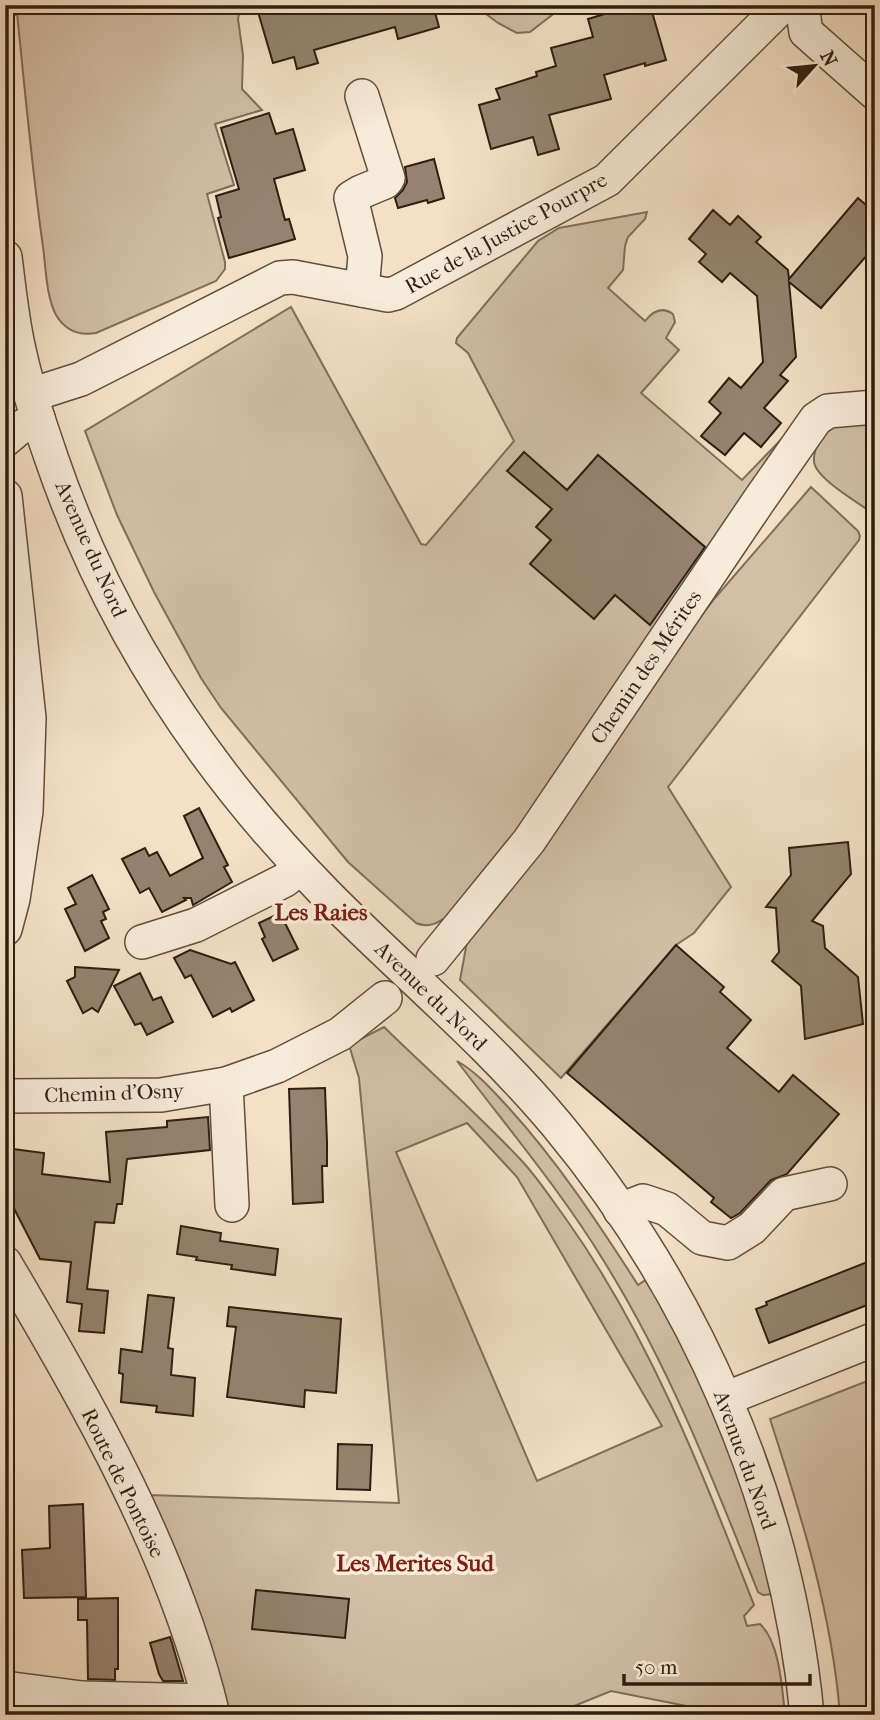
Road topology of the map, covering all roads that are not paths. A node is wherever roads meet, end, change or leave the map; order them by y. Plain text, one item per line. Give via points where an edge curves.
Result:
1 (787, 8) edge
2 (875, 93) edge
3 (362, 96) dead end
4 (5, 257) edge
5 (362, 290) junction
6 (34, 407) junction
7 (875, 407) edge
8 (5, 440) edge
9 (5, 496) edge
10 (300, 867) junction
11 (5, 929) edge
12 (142, 942) dead end
13 (433, 958) dead end
14 (378, 1004) dead end
15 (226, 1084) junction
16 (5, 1096) edge
17 (830, 1184) dead end
18 (232, 1205) dead end
19 (620, 1210) junction
20 (5, 1264) edge
21 (875, 1339) edge
22 (725, 1399) junction
23 (5, 1688) edge
24 (211, 1708) edge
25 (807, 1715) edge

1 - 2 street via 806,32
1 - 5 street, Rue de la Justice Pourpre via 599,186 396,292
3 - 5 street via 387,178 351,198 365,256
4 - 6 street, Avenue du Nord via 19,352
5 - 6 street, Rue de la Justice Pourpre via 280,278
6 - 8 street, Rue de la Justice Pourpre
6 - 10 street, Avenue du Nord via 78,527 110,599 142,655 209,761
7 - 13 street, Chemin des Mérites via 828,411 816,419 529,841
9 - 11 street via 29,718 26,811
10 - 12 street via 285,880 196,925
10 - 19 street, Avenue du Nord via 521,1083
14 - 15 street, Chemin d'Osny via 312,1049
15 - 16 street, Chemin d'Osny via 161,1095
15 - 18 street
17 - 19 street via 783,1194 752,1228 728,1242 702,1238 667,1209 643,1201
19 - 22 street, Avenue du Nord via 677,1301
20 - 24 street, Route de Pontoise via 63,1362 144,1521 183,1615
21 - 22 street
22 - 25 street, Avenue du Nord via 784,1578
23 - 24 street

